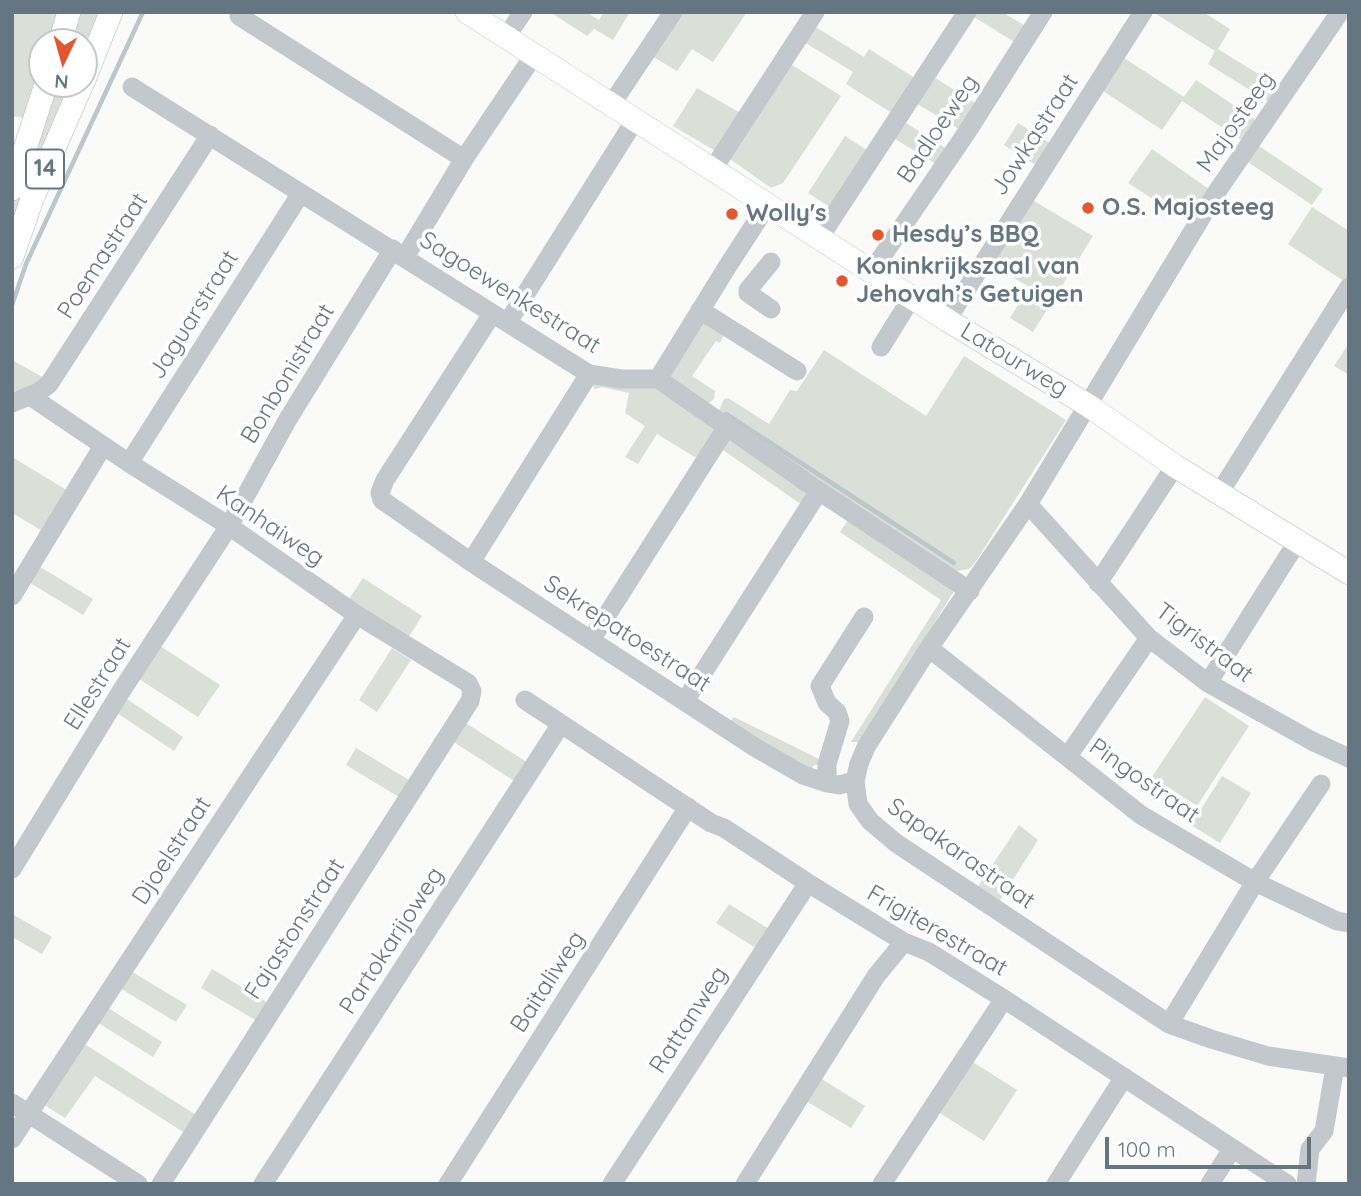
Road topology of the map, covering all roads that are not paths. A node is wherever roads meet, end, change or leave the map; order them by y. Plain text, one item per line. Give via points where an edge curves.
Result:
1 (111, 12) edge
2 (467, 12) edge
3 (523, 12) edge
4 (673, 12) edge
5 (815, 12) edge
6 (967, 12) edge
7 (1043, 12) edge
8 (1143, 12) edge
9 (1339, 12) edge
10 (239, 16) dead end
11 (506, 37) junction
12 (98, 44) edge
13 (534, 55) junction
14 (132, 87) dead end
15 (41, 98) edge
16 (76, 98) edge
17 (611, 105) junction
18 (635, 120) junction
19 (210, 135) junction
20 (464, 159) junction
21 (713, 169) junction
22 (12, 189) edge
23 (301, 193) junction
24 (768, 204) junction
25 (820, 237) junction
26 (399, 253) junction
27 (12, 257) edge
28 (771, 262) dead end
29 (729, 264) junction
30 (872, 271) junction
31 (755, 281) junction
32 (1349, 287) edge
33 (912, 297) junction
34 (771, 309) dead end
35 (700, 310) junction
36 (500, 318) junction
37 (947, 320) junction
38 (881, 347) dead end
39 (797, 371) dead end
40 (589, 374) junction
41 (658, 379) junction
42 (21, 400) edge
43 (1089, 406) junction
44 (726, 428) junction
45 (103, 446) junction
46 (129, 463) junction
47 (1175, 466) junction
48 (818, 491) junction
49 (1220, 492) junction
50 (1027, 504) junction
51 (229, 526) junction
52 (1297, 542) junction
53 (471, 562) junction
54 (1349, 573) edge
55 (1098, 583) junction
56 (970, 591) junction
57 (12, 596) edge
58 (357, 615) junction
59 (864, 617) dead end
60 (1149, 638) junction
61 (590, 640) junction
62 (929, 648) junction
63 (1208, 683) junction
64 (525, 700) dead end
65 (470, 701) joint
66 (685, 701) junction
67 (561, 724) junction
68 (1346, 751) edge
69 (1068, 756) junction
70 (855, 781) junction
71 (827, 783) junction
72 (1321, 785) dead end
73 (688, 807) junction
74 (12, 869) edge
75 (1255, 882) junction
76 (808, 883) junction
77 (1349, 923) edge
78 (904, 942) junction
79 (1003, 999) junction
80 (1169, 1024) junction
81 (1342, 1067) edge
82 (1124, 1077) junction
83 (12, 1103) edge
84 (29, 1114) junction
85 (12, 1139) edge
86 (1232, 1149) junction
87 (138, 1184) edge
88 (161, 1184) edge
89 (263, 1184) edge
90 (448, 1184) edge
91 (612, 1184) edge
92 (745, 1184) edge
93 (882, 1184) edge
94 (1056, 1184) edge
95 (1210, 1184) edge
96 (1287, 1184) edge
97 (1306, 1184) edge

1 - 12 main road, 14
2 - 11 main road, Latourweg
3 - 11 street
4 - 17 street
5 - 21 street
6 - 25 street
7 - 30 street, Badloeweg
8 - 37 street, Jowkastraat
9 - 43 street, Majosteeg via 1179,251
10 - 20 street
11 - 13 main road, Latourweg
13 - 17 main road, Latourweg
13 - 20 street, Bonbonistraat
14 - 19 street, Sagoewenkestraat
15 - 22 main road, 14
16 - 27 main road, 14
17 - 18 main road, Latourweg
18 - 21 main road, Latourweg
18 - 36 street
19 - 23 street, Sagoewenkestraat
19 - 42 street, Poemastraat via 50,384
20 - 26 street, Bonbonistraat
21 - 24 main road, Latourweg
23 - 26 street, Sagoewenkestraat
23 - 46 street, Jaguarstraat
24 - 25 main road, Latourweg
24 - 29 street
25 - 30 main road, Latourweg
26 - 36 street, Sagoewenkestraat
26 - 51 street, Bonbonistraat via 288,419
28 - 31 street
29 - 31 street
29 - 35 street
30 - 33 main road, Latourweg
31 - 34 street via 748,293
32 - 49 street
33 - 37 main road, Latourweg
33 - 38 street
35 - 39 street
35 - 41 street
36 - 40 street, Sagoewenkestraat
36 - 53 street, Sekrepatoestraat via 380,493 382,500
37 - 43 main road, Latourweg
40 - 41 street, Sagoewenkestraat
40 - 53 street
41 - 44 street
42 - 45 street, Kanhaiweg
43 - 47 main road, Latourweg
43 - 50 street
44 - 48 street
44 - 61 street
45 - 46 street, Kanhaiweg
45 - 57 street
46 - 51 street, Kanhaiweg
47 - 49 main road, Latourweg
47 - 55 street
48 - 56 street
48 - 66 street
49 - 52 main road, Latourweg
50 - 55 street, Tigristraat
50 - 56 street
51 - 58 street, Kanhaiweg
51 - 74 street, Ellestraat
52 - 54 main road, Latourweg
52 - 63 street
53 - 61 street, Sekrepatoestraat
55 - 60 street, Tigristraat
56 - 62 street
58 - 65 street, Kanhaiweg via 468,683
58 - 84 street, Djoelstraat
59 - 71 street via 820,685 840,721 827,764
60 - 63 street, Tigristraat
60 - 69 street
61 - 66 street, Sekrepatoestraat
62 - 69 street, Pingostraat
62 - 70 street via 866,747
63 - 68 street, Tigristraat via 1279,724
64 - 67 street, Frigiterestraat
65 - 88 street, Fajastonstraat
66 - 71 street, Sekrepatoestraat via 791,768
67 - 73 street, Frigiterestraat
67 - 89 street, Partokarijoweg
69 - 75 street, Pingostraat via 1141,814
70 - 71 street, Sekrepatoestraat
70 - 80 street, Sapakarastraat via 858,804 896,843
72 - 75 street
73 - 76 street, Frigiterestraat
73 - 90 street, Baitaliweg
75 - 77 street, Pingostraat
75 - 80 street
76 - 78 street, Frigiterestraat
76 - 91 street, Rattanweg
78 - 79 street, Frigiterestraat via 929,952
78 - 92 street via 876,976
79 - 82 street, Frigiterestraat
79 - 93 street
80 - 81 street, Sapakarastraat via 1268,1056
81 - 97 street via 1324,1131 1310,1149
82 - 86 street, Frigiterestraat
82 - 94 street
83 - 84 street
84 - 85 street, Djoelstraat
84 - 87 street
86 - 95 street
86 - 96 street, Frigiterestraat

